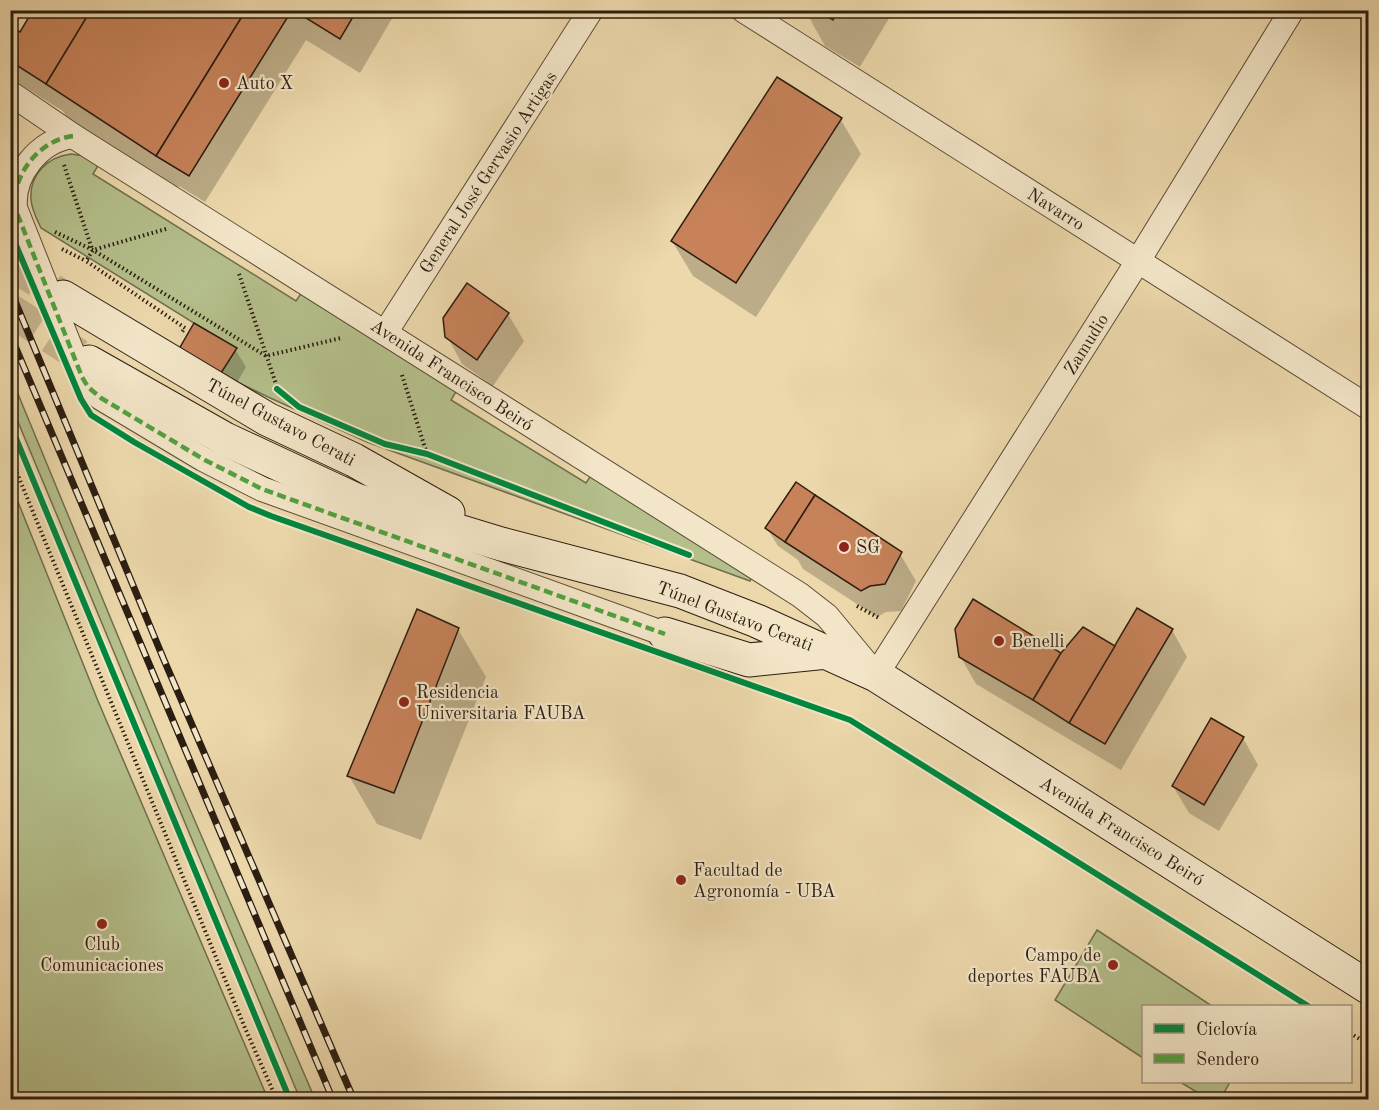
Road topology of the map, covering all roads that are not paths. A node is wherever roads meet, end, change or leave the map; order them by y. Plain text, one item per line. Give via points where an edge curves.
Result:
1 (591, 10) edge
2 (744, 10) edge
3 (1292, 10) edge
4 (10, 93) edge
5 (73, 136) junction
6 (1138, 261) junction
7 (63, 297) tunnel mouth
8 (385, 333) junction
9 (89, 362) tunnel mouth
10 (1368, 407) edge
11 (501, 544) junction
12 (664, 634) joint
13 (829, 652) junction
14 (876, 675) junction
15 (1368, 987) edge

1 - 8 street, General José Gervasio Artigas
2 - 6 street, Navarro
3 - 6 street, Zamudio
4 - 5 street, Avenida Francisco Beiró
5 - 8 street, Avenida Francisco Beiró
5 - 12 street via 38,152 15,191 15,208 82,377 101,398 262,489
6 - 10 street, Navarro
6 - 14 street, Zamudio
7 - 11 main road, Túnel Gustavo Cerati via 267,419 354,460
8 - 14 street, Avenida Francisco Beiró via 800,595 827,616
9 - 11 main road, Túnel Gustavo Cerati via 225,439 335,491
11 - 13 main road, Túnel Gustavo Cerati via 680,591
12 - 13 main road via 749,660
13 - 14 main road, Avenida Francisco Beiró
14 - 15 main road, Avenida Francisco Beiró

